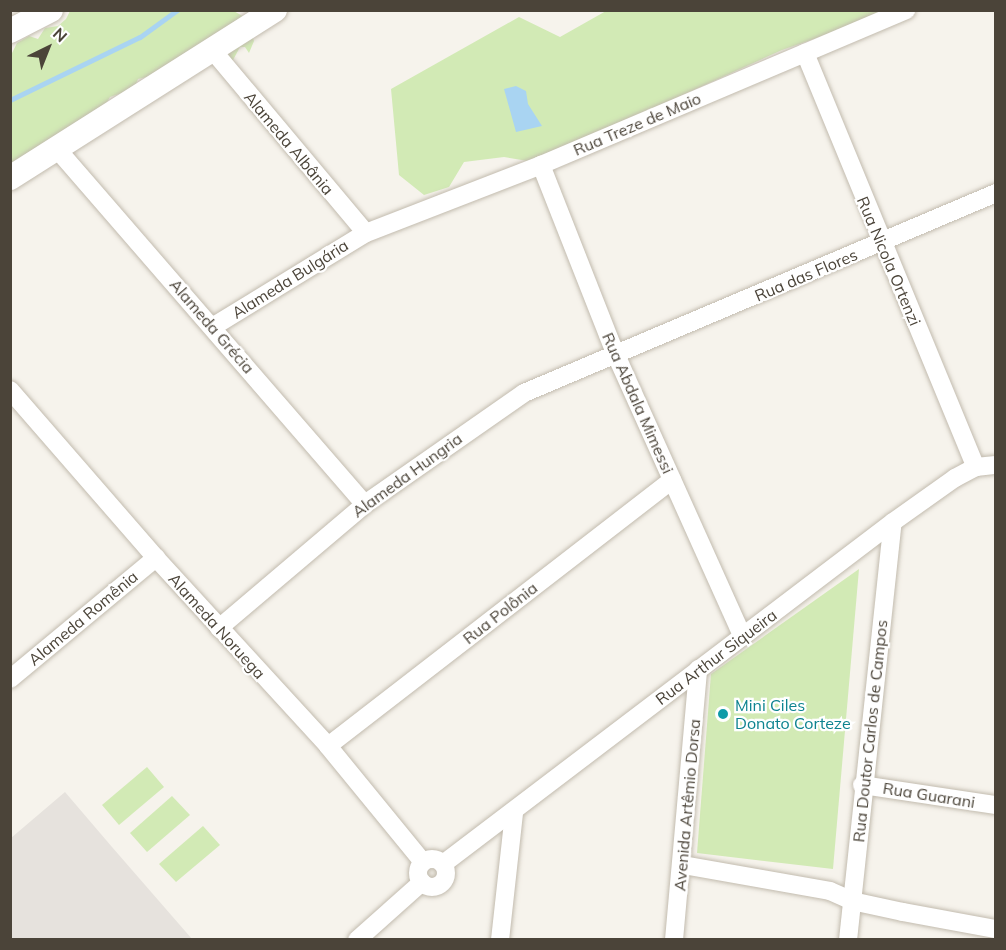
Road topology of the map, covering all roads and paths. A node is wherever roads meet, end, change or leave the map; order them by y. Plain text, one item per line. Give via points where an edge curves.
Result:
1 (51, 10) edge
2 (275, 10) edge
3 (906, 10) edge
4 (10, 31) edge
5 (214, 52) junction
6 (805, 53) junction
7 (57, 149) junction
8 (541, 165) junction
9 (10, 178) edge
10 (996, 192) edge
11 (366, 233) junction
12 (881, 244) junction
13 (214, 326) junction
14 (616, 355) junction
15 (10, 390) edge
16 (996, 465) edge
17 (976, 467) junction
18 (672, 480) junction
19 (364, 504) junction
20 (893, 522) junction
21 (156, 558) junction
22 (219, 628) junction
23 (742, 637) junction
24 (698, 669) junction
25 (10, 679) edge
26 (328, 746) junction
27 (862, 785) junction
28 (996, 805) edge
29 (514, 813) junction
30 (423, 862) junction
31 (443, 864) junction
32 (683, 865) junction
33 (422, 882) junction
34 (852, 901) junction
35 (996, 929) edge
36 (357, 939) edge
37 (500, 939) edge
38 (674, 939) edge
39 (848, 939) edge

1 - 4 street
2 - 5 street
3 - 6 street, Rua Treze de Maio
5 - 7 street
5 - 11 street, Alameda Albânia
6 - 8 street, Rua Treze de Maio
6 - 12 street, Rua Nicola Ortenzi
7 - 9 street
7 - 13 street, Alameda Grécia
8 - 11 street, Rua Treze de Maio
8 - 14 street, Rua Abdala Mimessi
10 - 12 street, Rua das Flores
11 - 13 street, Alameda Bulgária
12 - 14 street, Rua das Flores
12 - 17 street, Rua Nicola Ortenzi
13 - 19 street, Alameda Grécia
14 - 18 street, Rua Abdala Mimessi
14 - 19 street, Alameda Hungria via 516,398
15 - 21 street, Alameda Noruega
16 - 17 street, Rua Arthur Siqueira
17 - 20 street, Rua Arthur Siqueira
18 - 23 street, Rua Abdala Mimessi
18 - 26 street, Rua Polônia
19 - 22 street, Alameda Hungria
20 - 23 street, Rua Arthur Siqueira
20 - 27 street, Rua Doutor Carlos de Campos
21 - 22 street, Alameda Noruega
21 - 25 street, Alameda Romênia
22 - 26 street, Alameda Noruega
23 - 24 street, Rua Arthur Siqueira
24 - 29 street, Rua Arthur Siqueira
24 - 32 street, Avenida Artêmio Dorsa
26 - 30 street, Alameda Noruega
27 - 28 street, Rua Guarani
27 - 34 street, Rua Doutor Carlos de Campos
29 - 31 street, Rua Arthur Siqueira
29 - 37 street
30 - 31 street via 432,859
30 - 33 street via 418,874
31 - 33 street via 443,882 430,886
32 - 34 street via 830,891
32 - 38 street, Avenida Artêmio Dorsa
33 - 36 street
34 - 35 street
34 - 39 street, Rua Doutor Carlos de Campos

